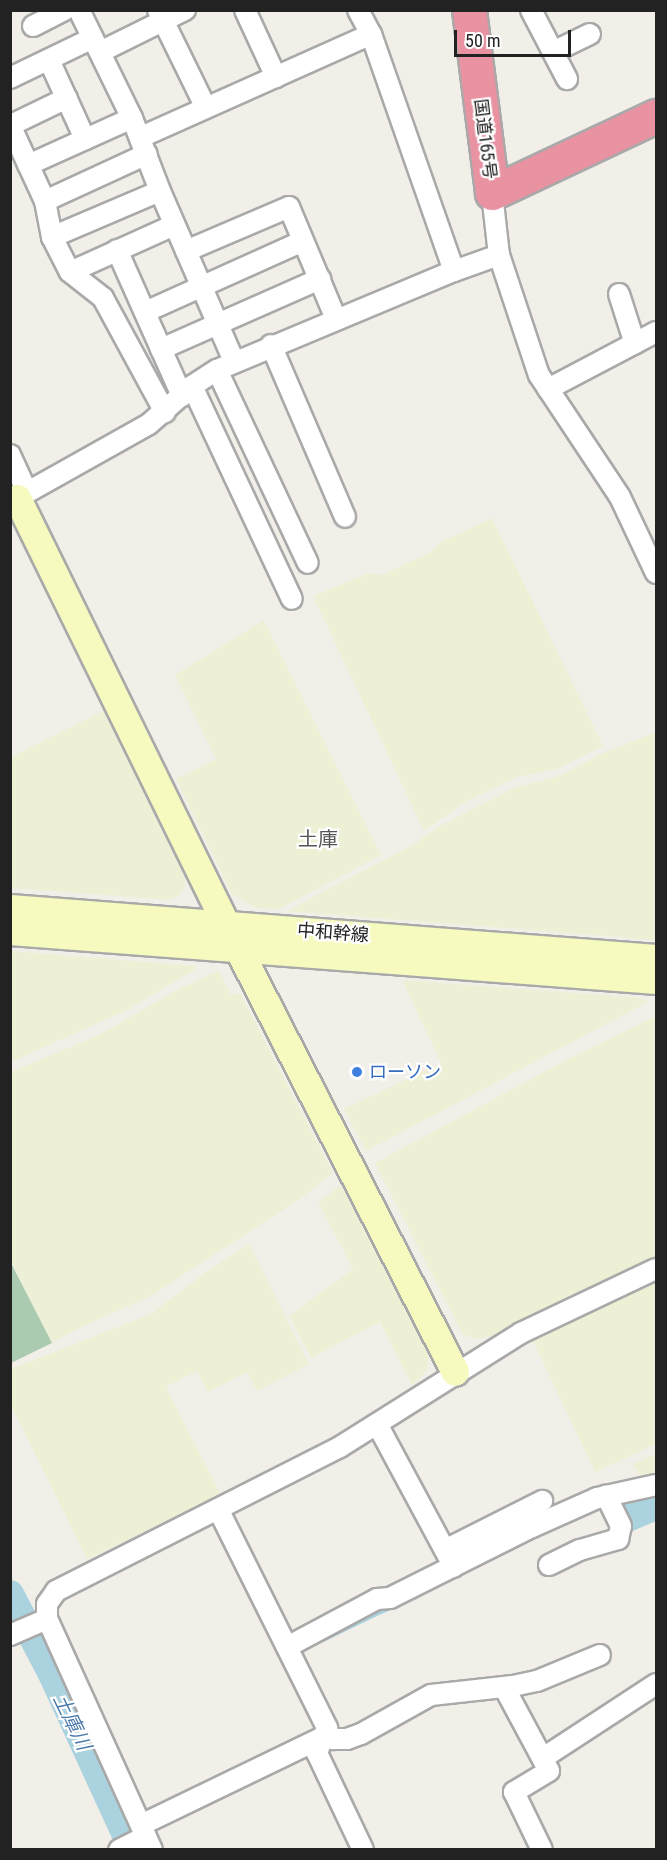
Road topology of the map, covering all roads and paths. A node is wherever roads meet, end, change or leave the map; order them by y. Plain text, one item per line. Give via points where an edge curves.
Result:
1 (64, 10) edge
2 (79, 10) edge
3 (185, 10) edge
4 (245, 10) edge
5 (358, 10) edge
6 (469, 10) edge
7 (531, 10) edge
8 (161, 16) edge
9 (33, 26) dead end
10 (371, 34) junction
11 (590, 34) dead end
12 (97, 45) junction
13 (553, 52) junction
14 (49, 60) junction
15 (276, 77) junction
16 (10, 78) edge
17 (567, 79) dead end
18 (67, 98) junction
19 (206, 108) junction
20 (657, 116) edge
21 (132, 118) junction
22 (11, 125) edge
23 (85, 139) junction
24 (144, 146) junction
25 (28, 165) junction
26 (160, 191) junction
27 (492, 193) junction
28 (45, 201) junction
29 (174, 225) junction
30 (52, 237) junction
31 (303, 241) junction
32 (117, 250) junction
33 (186, 251) junction
34 (499, 255) junction
35 (454, 271) junction
36 (70, 272) junction
37 (320, 279) junction
38 (201, 288) junction
39 (620, 294) dead end
40 (145, 312) junction
41 (336, 319) junction
42 (217, 323) junction
43 (657, 332) edge
44 (635, 344) junction
45 (271, 345) junction
46 (161, 349) junction
47 (225, 366) junction
48 (548, 389) junction
49 (187, 391) junction
50 (165, 412) junction
51 (10, 456) edge
52 (18, 497) edge
53 (345, 517) dead end
54 (308, 563) dead end
55 (657, 573) edge
56 (292, 599) dead end
57 (10, 908) edge
58 (226, 925) junction
59 (10, 932) edge
60 (240, 951) junction
61 (657, 958) edge
62 (657, 980) edge
63 (657, 1269) edge
64 (455, 1372) junction
65 (377, 1424) junction
66 (657, 1485) edge
67 (606, 1495) junction
68 (542, 1501) dead end
69 (218, 1509) junction
70 (449, 1558) junction
71 (549, 1565) dead end
72 (47, 1619) junction
73 (10, 1635) edge
74 (287, 1647) junction
75 (600, 1655) dead end
76 (657, 1684) edge
77 (504, 1687) junction
78 (325, 1736) junction
79 (543, 1758) junction
80 (146, 1837) edge
81 (119, 1850) edge
82 (363, 1850) edge
83 (542, 1850) edge

1 - 9 street
2 - 12 street
3 - 8 street
4 - 15 street
5 - 10 street
6 - 27 highway, 国道165号
7 - 13 street
8 - 12 street
8 - 19 street
10 - 15 street
10 - 35 street
11 - 13 street
12 - 14 street
12 - 21 street
13 - 17 street
14 - 16 street
14 - 18 street
15 - 19 street
18 - 22 street
18 - 23 street
19 - 24 street
20 - 27 highway, 国道165号
21 - 23 street
21 - 24 street
22 - 25 street
23 - 25 street
24 - 26 street
24 - 28 street
25 - 28 street
26 - 29 street
26 - 30 street
27 - 34 street
28 - 30 street
29 - 32 street
29 - 33 street
30 - 36 street
31 - 33 street via 289,207
31 - 37 street
31 - 38 street
32 - 36 street
32 - 40 street
33 - 38 street
34 - 35 street
34 - 48 street via 532,360
35 - 41 street
36 - 50 street via 103,298
37 - 41 street
37 - 42 street
38 - 40 street
38 - 42 street
39 - 44 street
40 - 46 street
41 - 45 street
42 - 46 street
42 - 47 street
43 - 44 street
44 - 48 street
45 - 47 street
45 - 53 street
46 - 49 street
47 - 49 street
47 - 54 street
48 - 55 street via 620,497
49 - 50 street
49 - 56 street
50 - 52 street
51 - 52 street
52 - 58 main road
57 - 58 main road, 中和幹線
58 - 60 main road
58 - 61 main road, 中和幹線
59 - 60 main road, 中和幹線
60 - 62 main road, 中和幹線
60 - 64 main road
63 - 64 street via 539,1324
64 - 65 street
65 - 69 street
65 - 70 street
66 - 67 street
67 - 70 street
67 - 71 street via 621,1526 618,1539 580,1550
68 - 70 street
69 - 72 street via 56,1591 47,1604
69 - 74 street
70 - 74 street via 390,1598 377,1599
72 - 73 street
72 - 80 street
74 - 78 street via 327,1728
75 - 77 street via 560,1674
76 - 79 street
77 - 78 street via 431,1695 361,1734 347,1739
77 - 79 street
78 - 80 street
78 - 82 street via 317,1753
79 - 83 street via 549,1771 514,1792
80 - 81 street

